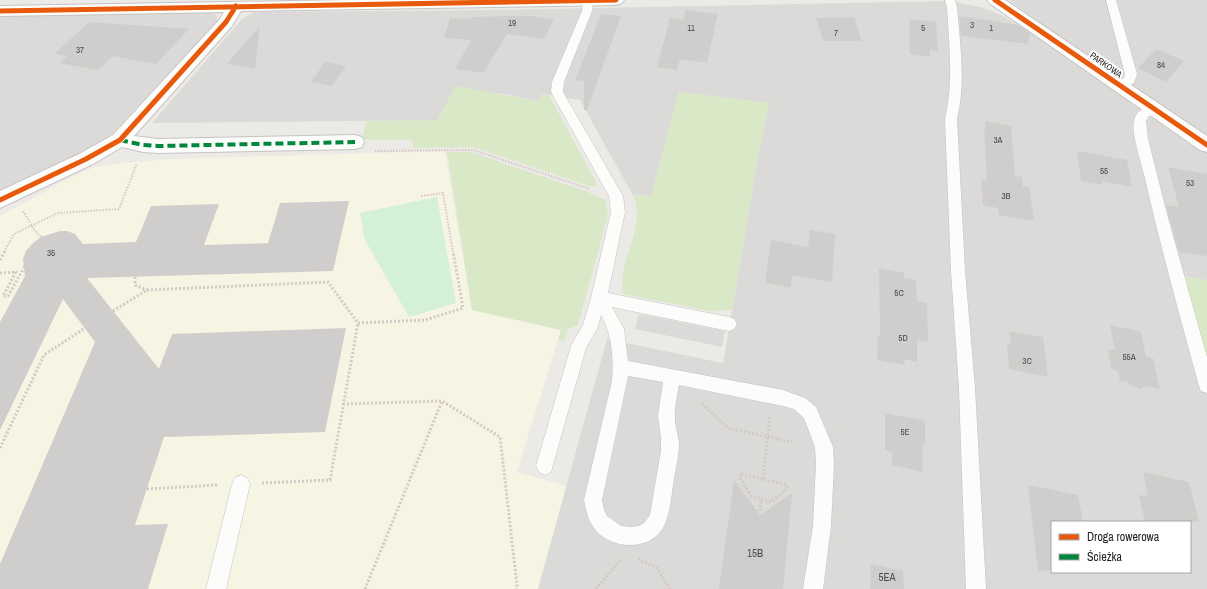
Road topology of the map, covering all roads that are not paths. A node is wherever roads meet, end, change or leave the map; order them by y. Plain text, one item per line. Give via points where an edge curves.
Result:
1 (588, 0) edge
2 (616, 0) edge
3 (950, 0) edge
4 (995, 0) edge
5 (1111, 0) edge
6 (236, 6) junction
7 (0, 10) edge
8 (1120, 86) junction
9 (1154, 109) junction
10 (120, 140) junction
11 (355, 142) road end
12 (1207, 145) edge
13 (0, 200) edge
14 (598, 298) junction
15 (730, 324) dead end
16 (621, 367) junction
17 (672, 376) junction
18 (1207, 386) edge
19 (545, 466) dead end
20 (241, 484) road end
21 (216, 589) edge
22 (813, 589) edge
23 (976, 589) edge

1 - 2 street
1 - 6 street
1 - 14 lane via 587,11 558,82 557,92 616,196 618,212
3 - 23 lane via 956,68 955,106 951,119 957,264 967,388
4 - 8 street, PARKOWA
5 - 8 lane via 1131,74 1130,80
6 - 7 street
6 - 10 street via 226,22
8 - 9 street, PARKOWA
9 - 12 street, PARKOWA
9 - 18 lane via 1144,113 1140,121 1142,139
10 - 11 street via 143,145
10 - 13 street
14 - 15 lane
14 - 16 lane via 616,329
14 - 19 lane via 590,327 578,346
16 - 17 lane
16 - 17 lane via 593,507 600,523 609,531 627,536 637,536 652,528 659,515 670,446 666,418
17 - 22 lane via 792,400 810,413 824,447 825,464 822,526
20 - 21 lane

